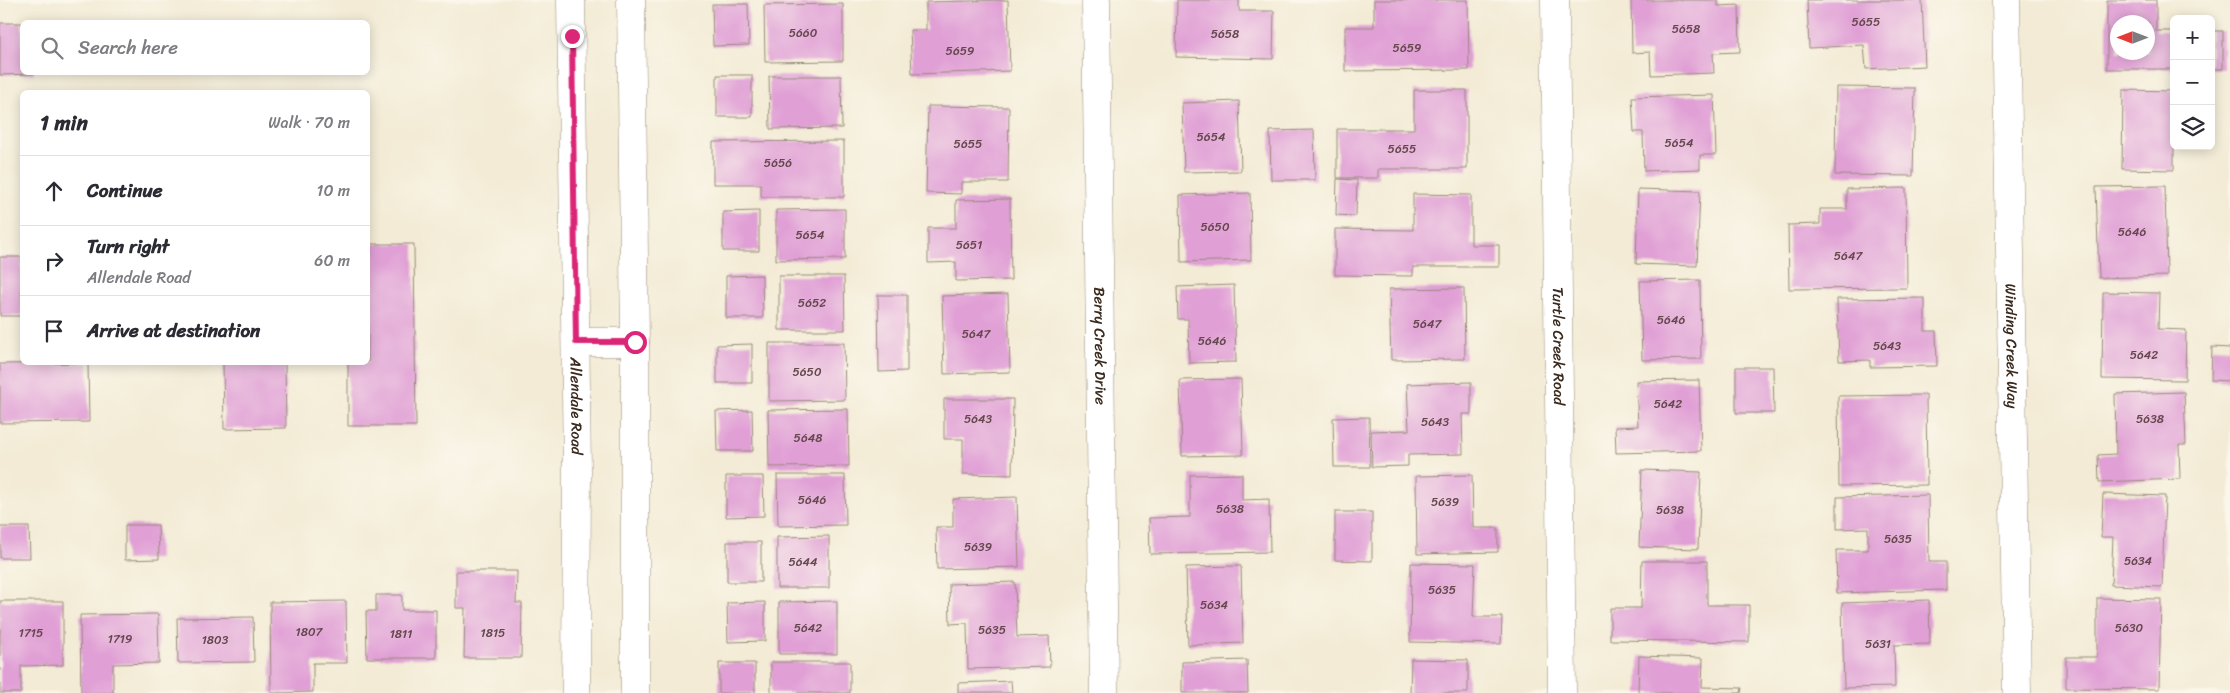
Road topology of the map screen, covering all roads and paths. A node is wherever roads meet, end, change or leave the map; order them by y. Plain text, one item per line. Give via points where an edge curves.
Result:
1 (571, 0) edge
2 (630, 0) edge
3 (1096, 0) edge
4 (1555, 0) edge
5 (2006, 0) edge
6 (576, 342) junction
7 (635, 342) junction
8 (576, 693) edge
9 (635, 693) edge
10 (1104, 693) edge
11 (1562, 693) edge
12 (2017, 693) edge

1 - 6 street, Allendale Road
2 - 7 street
3 - 10 street, Berry Creek Drive
4 - 11 street, Turtle Creek Road
5 - 12 street, Winding Creek Way
6 - 7 street
6 - 8 street, Allendale Road
7 - 9 street

